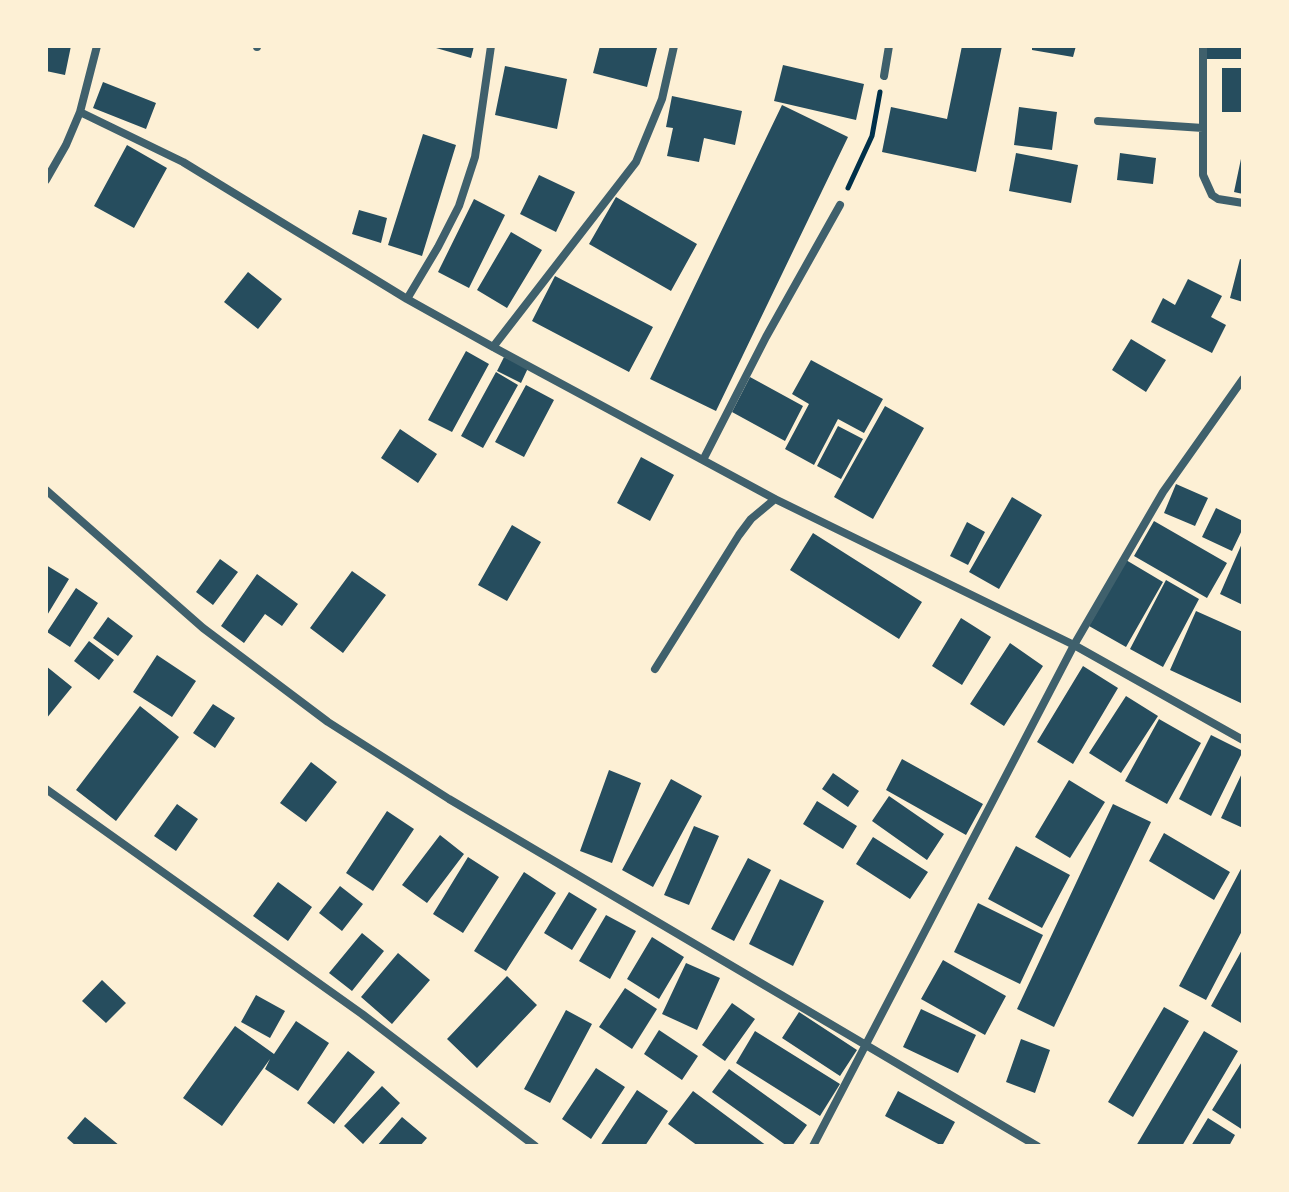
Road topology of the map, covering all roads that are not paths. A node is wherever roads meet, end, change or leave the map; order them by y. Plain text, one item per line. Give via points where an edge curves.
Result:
1 (97, 46) edge
2 (491, 46) edge
3 (674, 46) edge
4 (889, 46) edge
5 (1203, 46) edge
6 (884, 76) road end
7 (80, 112) junction
8 (1098, 121) dead end
9 (1203, 128) junction
10 (46, 180) edge
11 (1243, 203) edge
12 (840, 205) road end
13 (407, 299) junction
14 (493, 347) junction
15 (1243, 379) edge
16 (703, 460) junction
17 (46, 490) edge
18 (775, 499) junction
19 (1074, 645) junction
20 (655, 669) dead end
21 (1243, 740) edge
22 (46, 789) edge
23 (867, 1043) junction
24 (535, 1146) edge
25 (813, 1146) edge
26 (1037, 1146) edge

1 - 7 street
2 - 13 street via 475,157 459,206
3 - 14 street via 662,99 636,162
4 - 6 street
5 - 9 street
7 - 10 street
7 - 13 street via 183,162
8 - 9 street
9 - 11 street via 1203,175 1212,195
12 - 16 street
13 - 14 street
14 - 16 street
15 - 19 street via 1163,492
16 - 18 street
17 - 23 street via 203,628 328,722 449,799
18 - 19 street
18 - 20 street via 739,535
19 - 21 street
19 - 23 street
22 - 24 street via 362,1014
23 - 25 street
23 - 26 street

